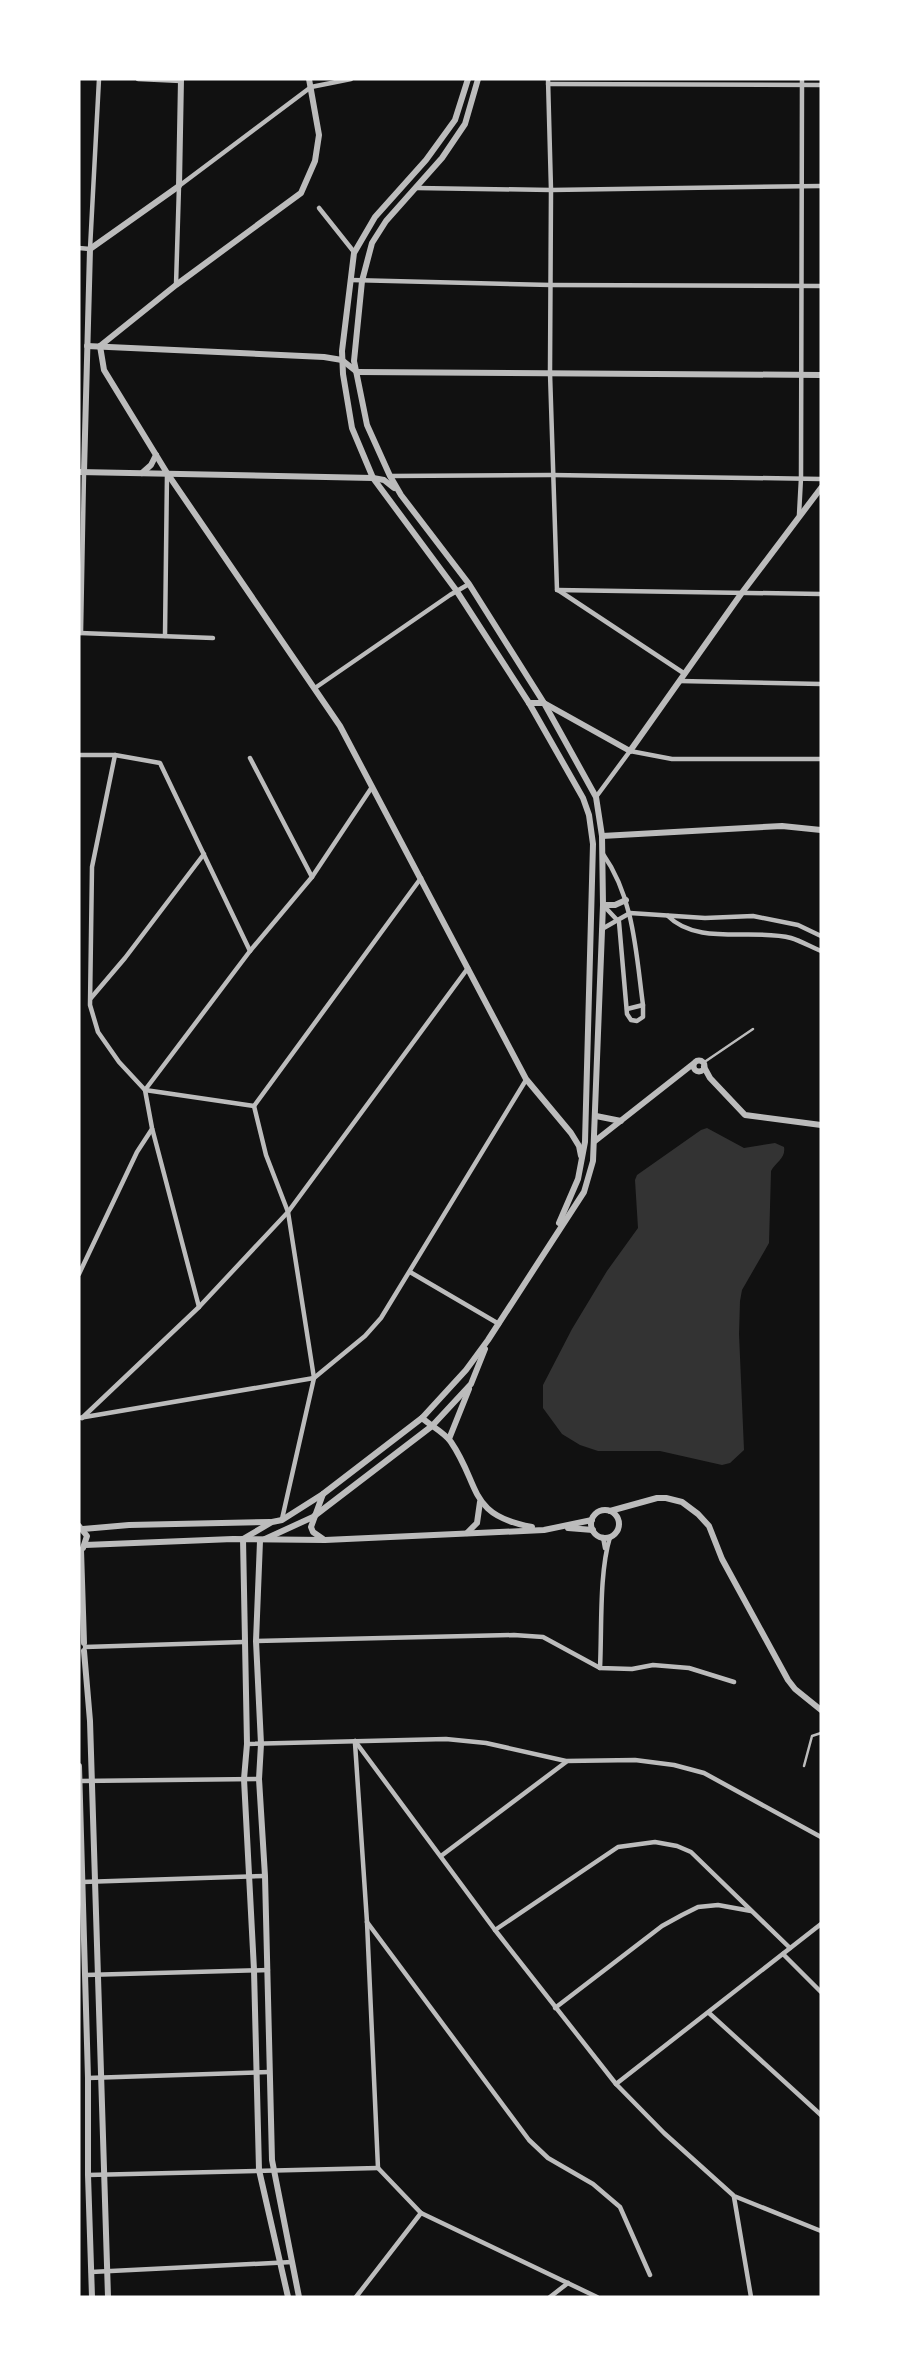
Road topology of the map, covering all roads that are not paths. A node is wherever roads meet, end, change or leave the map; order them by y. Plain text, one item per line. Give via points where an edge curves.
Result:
1 (99, 79) edge
2 (138, 79) edge
3 (351, 79) edge
4 (468, 79) edge
5 (478, 79) edge
6 (181, 80) edge
7 (548, 81) edge
8 (802, 82) edge
9 (310, 83) edge
10 (821, 85) edge
11 (426, 160) junction
12 (178, 186) junction
13 (802, 186) junction
14 (821, 186) edge
15 (417, 188) junction
16 (551, 190) junction
17 (319, 208) dead end
18 (79, 248) edge
19 (90, 249) junction
20 (354, 253) junction
21 (351, 280) junction
22 (362, 281) junction
23 (176, 285) junction
24 (551, 285) junction
25 (801, 286) junction
26 (821, 286) edge
27 (79, 346) edge
28 (87, 346) junction
29 (100, 346) junction
30 (342, 351) junction
31 (354, 355) junction
32 (324, 357) junction
33 (342, 360) junction
34 (357, 372) junction
35 (550, 373) junction
36 (802, 375) junction
37 (821, 375) edge
38 (156, 455) junction
39 (81, 472) edge
40 (142, 473) junction
41 (167, 473) junction
42 (552, 475) junction
43 (390, 476) junction
44 (373, 478) junction
45 (801, 478) junction
46 (821, 479) edge
47 (821, 488) edge
48 (401, 495) junction
49 (799, 515) junction
50 (469, 584) junction
51 (456, 590) junction
52 (557, 590) junction
53 (741, 594) junction
54 (821, 594) edge
55 (80, 633) edge
56 (166, 636) junction
57 (213, 638) dead end
58 (683, 677) junction
59 (821, 684) edge
60 (315, 688) junction
61 (529, 703) junction
62 (544, 703) junction
63 (630, 751) junction
64 (79, 755) edge
65 (115, 755) junction
66 (250, 758) dead end
67 (821, 759) edge
68 (372, 787) junction
69 (596, 797) junction
70 (821, 830) edge
71 (602, 836) junction
72 (603, 853) junction
73 (204, 854) junction
74 (312, 877) junction
75 (421, 878) junction
76 (592, 884) junction
77 (626, 900) junction
78 (603, 905) junction
79 (630, 913) junction
80 (668, 915) junction
81 (619, 922) junction
82 (601, 929) junction
83 (821, 936) edge
84 (250, 951) junction
85 (821, 951) edge
86 (468, 968) junction
87 (90, 999) junction
88 (643, 1005) junction
89 (627, 1009) junction
90 (753, 1029) dead end
91 (699, 1067) junction
92 (526, 1079) junction
93 (145, 1090) junction
94 (254, 1106) junction
95 (596, 1116) junction
96 (621, 1121) junction
97 (586, 1124) junction
98 (821, 1125) edge
99 (152, 1128) junction
100 (571, 1133) junction
101 (595, 1141) junction
102 (585, 1142) junction
103 (593, 1161) junction
104 (582, 1164) junction
105 (288, 1212) junction
106 (553, 1237) junction
107 (410, 1272) junction
108 (79, 1274) edge
109 (199, 1307) junction
110 (499, 1324) junction
111 (488, 1340) junction
112 (314, 1377) junction
113 (471, 1384) junction
114 (80, 1418) edge
115 (422, 1418) junction
116 (432, 1426) junction
117 (450, 1439) junction
118 (323, 1494) junction
119 (480, 1502) junction
120 (634, 1505) junction
121 (610, 1511) junction
122 (313, 1517) junction
123 (617, 1517) junction
124 (282, 1520) junction
125 (592, 1520) junction
126 (272, 1522) junction
127 (81, 1527) edge
128 (563, 1528) junction
129 (544, 1530) junction
130 (593, 1530) junction
131 (467, 1533) junction
132 (607, 1537) junction
133 (243, 1539) junction
134 (325, 1540) junction
135 (260, 1541) junction
136 (82, 1549) edge
137 (256, 1641) junction
138 (243, 1642) junction
139 (82, 1647) edge
140 (600, 1668) junction
141 (734, 1682) dead end
142 (821, 1710) edge
143 (821, 1733) edge
144 (355, 1741) junction
145 (247, 1744) junction
146 (261, 1744) junction
147 (566, 1761) junction
148 (79, 1766) edge
149 (804, 1766) dead end
150 (244, 1779) junction
151 (260, 1779) junction
152 (80, 1782) edge
153 (91, 1782) junction
154 (821, 1837) edge
155 (441, 1856) junction
156 (248, 1876) junction
157 (265, 1876) junction
158 (81, 1882) junction
159 (95, 1882) junction
160 (752, 1911) junction
161 (368, 1922) junction
162 (821, 1924) edge
163 (495, 1930) junction
164 (790, 1948) junction
165 (783, 1954) junction
166 (254, 1970) junction
167 (268, 1970) junction
168 (85, 1975) junction
169 (97, 1976) junction
170 (821, 1992) edge
171 (555, 2008) junction
172 (709, 2013) junction
173 (255, 2072) junction
174 (269, 2072) junction
175 (101, 2077) junction
176 (88, 2078) junction
177 (616, 2084) junction
178 (821, 2115) edge
179 (378, 2168) junction
180 (274, 2169) junction
181 (260, 2170) junction
182 (88, 2175) junction
183 (104, 2176) junction
184 (734, 2196) junction
185 (421, 2213) junction
186 (821, 2231) edge
187 (292, 2262) junction
188 (281, 2264) junction
189 (107, 2270) junction
190 (91, 2272) junction
191 (650, 2275) dead end
192 (568, 2283) junction
193 (92, 2297) edge
194 (108, 2297) edge
195 (288, 2297) edge
196 (299, 2297) edge
197 (356, 2297) edge
198 (550, 2297) edge
199 (597, 2297) edge
200 (751, 2297) edge

1 - 19 street
2 - 6 street
3 - 9 street
4 - 11 street via 455,120
5 - 15 street via 465,124
6 - 12 street
7 - 8 street
7 - 16 street
8 - 10 street
8 - 13 street
9 - 12 street
9 - 23 street via 319,135 315,161 301,193
11 - 15 street via 417,175
11 - 20 street via 375,217
12 - 19 street
12 - 23 street
13 - 14 street
13 - 16 street
13 - 25 street
15 - 16 street
15 - 22 street via 376,236
16 - 24 street
17 - 20 street
18 - 19 street
19 - 28 street
20 - 21 street
21 - 22 street
21 - 30 street
22 - 24 street
22 - 31 street
23 - 29 street
24 - 25 street
24 - 35 street
25 - 26 street
25 - 36 street
27 - 28 street
28 - 29 street
28 - 39 street
29 - 32 street
29 - 38 street via 104,370
30 - 32 street
30 - 33 street
31 - 33 street
31 - 34 street
32 - 33 street
33 - 34 street
33 - 44 street via 352,428
34 - 35 street
34 - 43 street via 367,425
35 - 36 street
35 - 42 street
36 - 37 street
36 - 45 street
38 - 40 street
38 - 41 street
39 - 40 street
39 - 55 street
40 - 41 street
41 - 44 street
41 - 56 street
41 - 60 street
42 - 43 street
42 - 45 street
42 - 52 street
43 - 48 street
44 - 48 street via 389,483
44 - 51 street
45 - 46 street
45 - 49 street
47 - 49 street
48 - 50 street
49 - 53 street
50 - 51 street
50 - 62 street
51 - 60 street
51 - 61 street
52 - 53 street
52 - 58 street
53 - 54 street
53 - 58 street
55 - 56 street
56 - 57 street
58 - 59 street
58 - 63 street
60 - 68 street
61 - 62 street
61 - 76 street via 589,815
62 - 63 street
62 - 69 street
63 - 67 street via 672,759
63 - 69 street
64 - 65 street
65 - 73 street via 160,764
65 - 87 street via 92,867
66 - 74 street
68 - 74 street
68 - 75 street
69 - 71 street
70 - 71 street via 782,826
71 - 72 street
72 - 77 street
72 - 78 street
73 - 84 street
73 - 87 street
74 - 84 street
75 - 86 street
75 - 94 street
76 - 78 street
76 - 97 street
77 - 78 street
77 - 79 street
78 - 81 street
78 - 82 street
79 - 80 street
79 - 81 street
79 - 88 street
80 - 83 street via 753,916 798,925
80 - 85 street via 675,923 709,934 765,934 791,938
81 - 82 street
81 - 89 street
82 - 95 street
84 - 93 street
86 - 92 street
86 - 105 street
87 - 93 street via 98,1032
88 - 89 street
88 - 89 street via 643,1017 637,1021 631,1020
90 - 91 lane
91 - 96 street
91 - 98 street via 745,1115
92 - 100 street
92 - 107 street
93 - 94 street
93 - 99 street
94 - 105 street via 266,1155
95 - 96 street
95 - 101 street
96 - 101 street
97 - 100 street
97 - 102 street
99 - 108 street
99 - 109 street
100 - 102 street
100 - 104 street
101 - 103 street
102 - 103 street
102 - 104 street
103 - 106 street via 584,1192
104 - 106 street
105 - 109 street
105 - 112 street
106 - 110 street
107 - 110 street
107 - 112 street via 365,1336
109 - 114 street
110 - 111 street
111 - 113 street
111 - 115 street
112 - 114 street
112 - 124 street
113 - 116 street
113 - 117 street
115 - 116 street
115 - 118 street
116 - 117 street
116 - 122 street
117 - 119 street
118 - 122 street
118 - 124 street
119 - 129 street via 501,1519
119 - 131 street via 477,1523
120 - 121 street
120 - 123 street
120 - 142 street via 674,1500 689,1505 709,1526 788,1681
121 - 123 street
121 - 125 street via 601,1510
122 - 134 street via 313,1532
122 - 135 street
123 - 132 street via 618,1528
124 - 126 street
125 - 128 street
125 - 130 street
126 - 127 street
126 - 133 street
127 - 136 street via 87,1536
128 - 129 street
128 - 130 street
129 - 131 street
130 - 132 street
131 - 134 street
132 - 140 street
133 - 135 street
133 - 136 street
133 - 138 street
134 - 135 street
135 - 137 street
136 - 139 street
137 - 140 street via 543,1637
137 - 146 street
138 - 139 street
138 - 145 street
139 - 153 street
140 - 141 street via 689,1668
143 - 149 lane via 812,1736
144 - 146 street
144 - 147 street via 446,1739
144 - 155 street
144 - 161 street
145 - 146 street
145 - 150 street
146 - 151 street
147 - 154 street via 635,1760 704,1773
147 - 155 street
148 - 152 street
150 - 151 street
150 - 153 street
150 - 156 street
151 - 157 street
152 - 153 street
152 - 158 street
153 - 159 street
155 - 163 street
156 - 157 street
156 - 159 street
156 - 166 street
157 - 167 street
158 - 159 street
158 - 168 street
159 - 169 street
160 - 163 street via 691,1852 655,1842 618,1847
160 - 164 street
160 - 171 street via 698,1907 662,1926
161 - 179 street
161 - 191 street via 529,2140 620,2207
162 - 164 street
163 - 171 street
164 - 165 street
165 - 170 street
165 - 172 street
166 - 167 street
166 - 169 street
166 - 173 street
167 - 174 street
168 - 169 street
168 - 176 street
169 - 175 street
171 - 177 street
172 - 177 street
172 - 178 street
173 - 174 street
173 - 175 street
173 - 181 street
174 - 180 street
175 - 176 street
175 - 183 street
176 - 182 street
177 - 184 street
179 - 180 street
179 - 185 street
180 - 181 street
180 - 187 street
181 - 183 street
181 - 188 street
182 - 183 street
182 - 190 street
183 - 189 street
184 - 186 street
184 - 200 street
185 - 192 street
185 - 197 street
187 - 188 street
187 - 196 street
188 - 189 street
188 - 195 street
189 - 190 street
189 - 194 street
190 - 193 street
192 - 198 street
192 - 199 street

